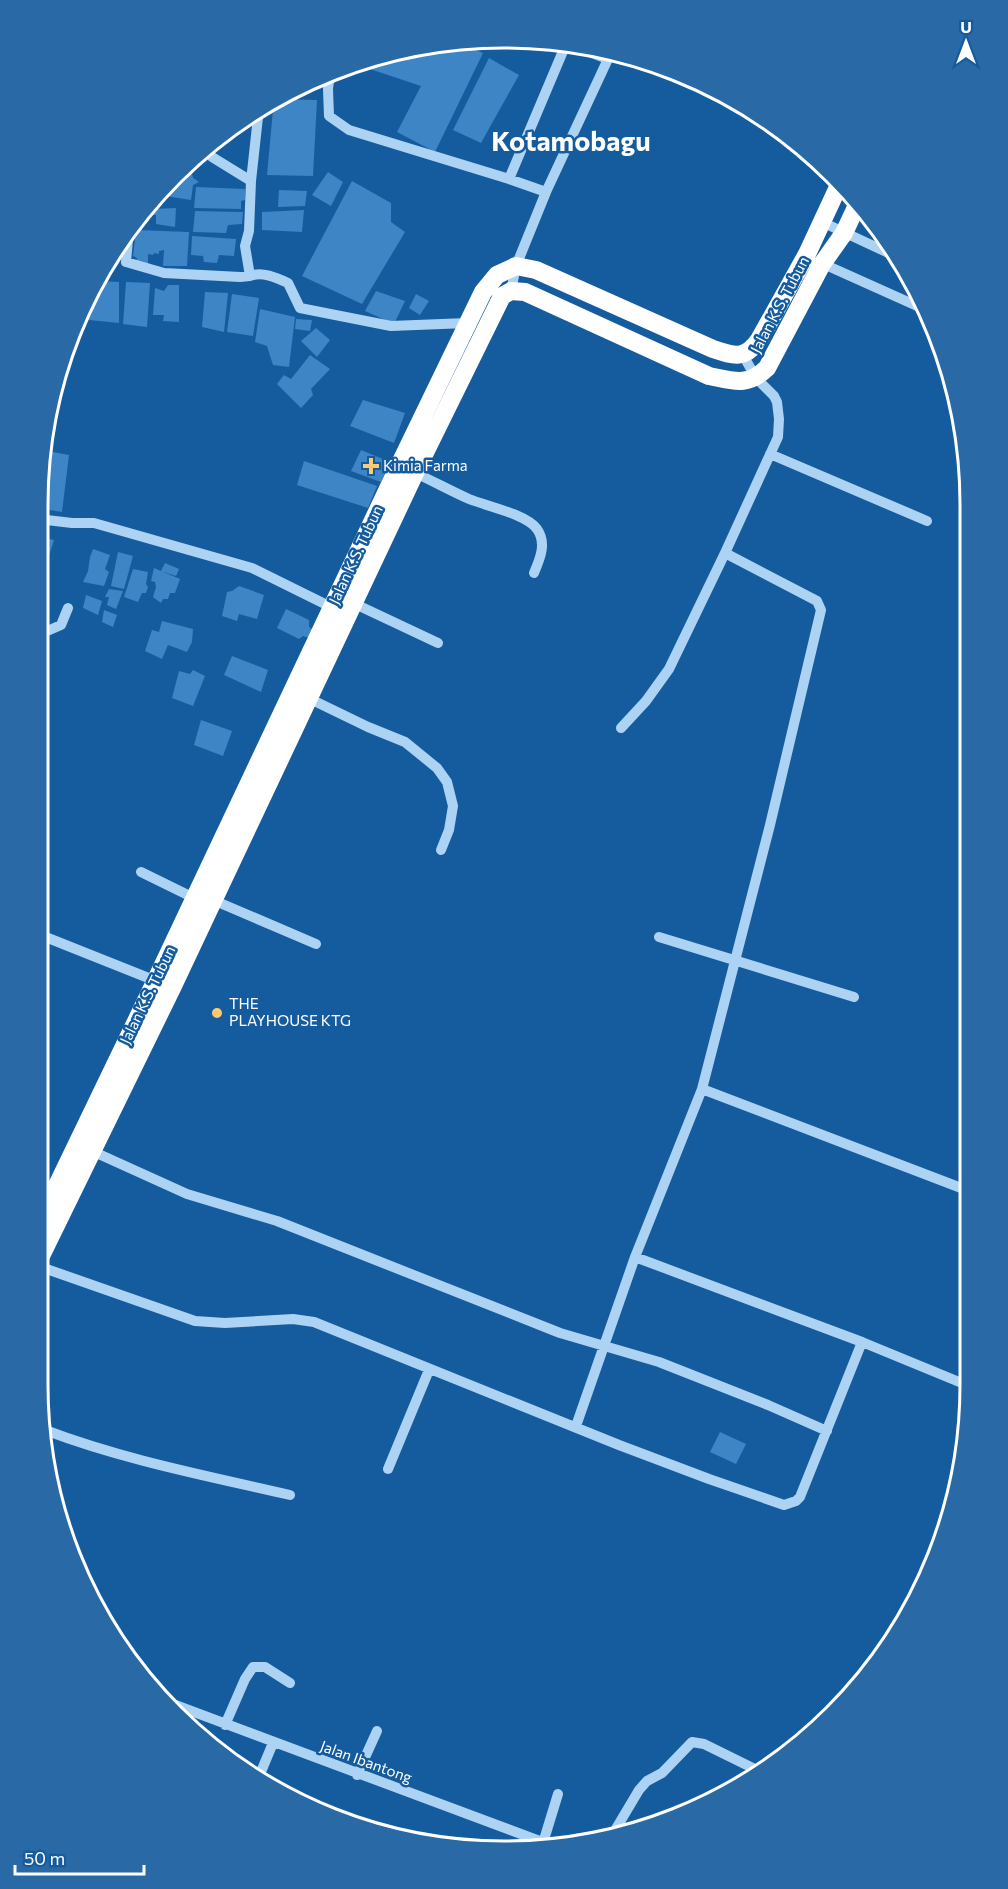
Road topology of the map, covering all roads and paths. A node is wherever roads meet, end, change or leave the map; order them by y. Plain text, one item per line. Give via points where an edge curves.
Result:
1 (562, 52) edge
2 (609, 61) edge
3 (329, 83) edge
4 (259, 120) edge
5 (212, 157) dead end
6 (509, 179) junction
7 (251, 182) junction
8 (546, 192) junction
9 (836, 192) edge
10 (854, 212) edge
11 (822, 222) junction
12 (844, 233) junction
13 (127, 248) edge
14 (883, 250) edge
15 (814, 259) junction
16 (516, 266) junction
17 (250, 276) junction
18 (511, 291) junction
19 (914, 305) edge
20 (467, 323) junction
21 (743, 355) junction
22 (756, 378) junction
23 (770, 454) junction
24 (415, 472) junction
25 (48, 521) edge
26 (927, 521) dead end
27 (725, 553) junction
28 (534, 573) dead end
29 (353, 603) junction
30 (68, 608) dead end
31 (333, 608) junction
32 (48, 631) edge
33 (438, 643) dead end
34 (301, 695) junction
35 (621, 728) dead end
36 (441, 850) dead end
37 (141, 872) dead end
38 (194, 898) junction
39 (213, 900) junction
40 (659, 937) dead end
41 (48, 938) edge
42 (316, 944) dead end
43 (735, 961) junction
44 (164, 984) junction
45 (854, 998) dead end
46 (702, 1089) junction
47 (93, 1151) junction
48 (960, 1188) edge
49 (48, 1202) edge
50 (48, 1243) edge
51 (635, 1257) junction
52 (48, 1268) edge
53 (862, 1342) junction
54 (604, 1344) junction
55 (429, 1370) junction
56 (960, 1382) edge
57 (576, 1426) junction
58 (827, 1431) junction
59 (51, 1432) edge
60 (388, 1469) dead end
61 (290, 1495) dead end
62 (290, 1683) dead end
63 (183, 1708) edge
64 (225, 1725) junction
65 (377, 1731) dead end
66 (273, 1743) junction
67 (752, 1767) edge
68 (261, 1771) edge
69 (357, 1774) junction
70 (558, 1794) dead end
71 (618, 1826) edge
72 (549, 1838) edge
73 (536, 1840) edge

1 - 6 street
2 - 8 street
3 - 6 street via 329,116 349,130
4 - 7 street
5 - 7 street
6 - 8 street
7 - 17 street via 245,246
8 - 16 street
9 - 11 highway, Jalan K.S. Tubun
10 - 12 highway, Jalan K.S. Tubun
11 - 12 street
11 - 15 highway, Jalan K.S. Tubun
12 - 14 street
12 - 15 highway, Jalan K.S. Tubun
13 - 17 street via 126,262 164,273
15 - 19 street
15 - 21 highway, Jalan K.S. Tubun via 751,351
15 - 22 highway, Jalan K.S. Tubun via 775,355
16 - 18 street
16 - 20 highway, Jalan K.S. Tubun via 491,280
16 - 21 highway, Jalan K.S. Tubun via 536,270 713,349
17 - 20 street via 264,275 288,283 300,308 322,314 392,326
18 - 22 highway, Jalan K.S. Tubun via 525,292 709,376 734,381
18 - 24 highway, Jalan K.S. Tubun via 493,312
20 - 31 highway, Jalan K.S. Tubun
21 - 22 street
22 - 23 street via 777,402 778,437
23 - 26 street
23 - 27 street
24 - 28 street via 535,527 542,551
24 - 29 highway, Jalan K.S. Tubun
25 - 31 street via 94,523 252,568
27 - 35 street via 669,669
27 - 43 street via 817,601 821,610
29 - 33 street
29 - 34 highway, Jalan K.S. Tubun
30 - 32 street via 61,625
31 - 34 highway, Jalan K.S. Tubun
34 - 36 street via 405,742 437,768 447,782 453,806
34 - 38 highway, Jalan K.S. Tubun
34 - 39 highway, Jalan K.S. Tubun
37 - 38 street
38 - 44 highway, Jalan K.S. Tubun
39 - 42 street
39 - 44 highway, Jalan K.S. Tubun
40 - 43 street
41 - 44 street
43 - 45 street
43 - 46 street
44 - 47 highway, Jalan K.S. Tubun
44 - 49 highway, Jalan K.S. Tubun
46 - 48 street
46 - 51 street
47 - 50 highway, Jalan K.S. Tubun
47 - 54 street via 187,1194 277,1221 540,1325
51 - 53 street
51 - 54 street
52 - 55 street via 195,1321 314,1322
53 - 56 street
53 - 58 street
54 - 57 street
54 - 58 street via 710,1381
55 - 57 street
55 - 60 street
57 - 58 street via 784,1505 800,1497
59 - 61 street via 117,1454
62 - 64 street via 265,1668 253,1667
63 - 64 street, Jalan Ibantong
64 - 66 street, Jalan Ibantong
65 - 69 street
66 - 68 street
66 - 69 street, Jalan Ibantong
67 - 71 street via 692,1742 639,1790
69 - 73 street, Jalan Ibantong
70 - 72 street

